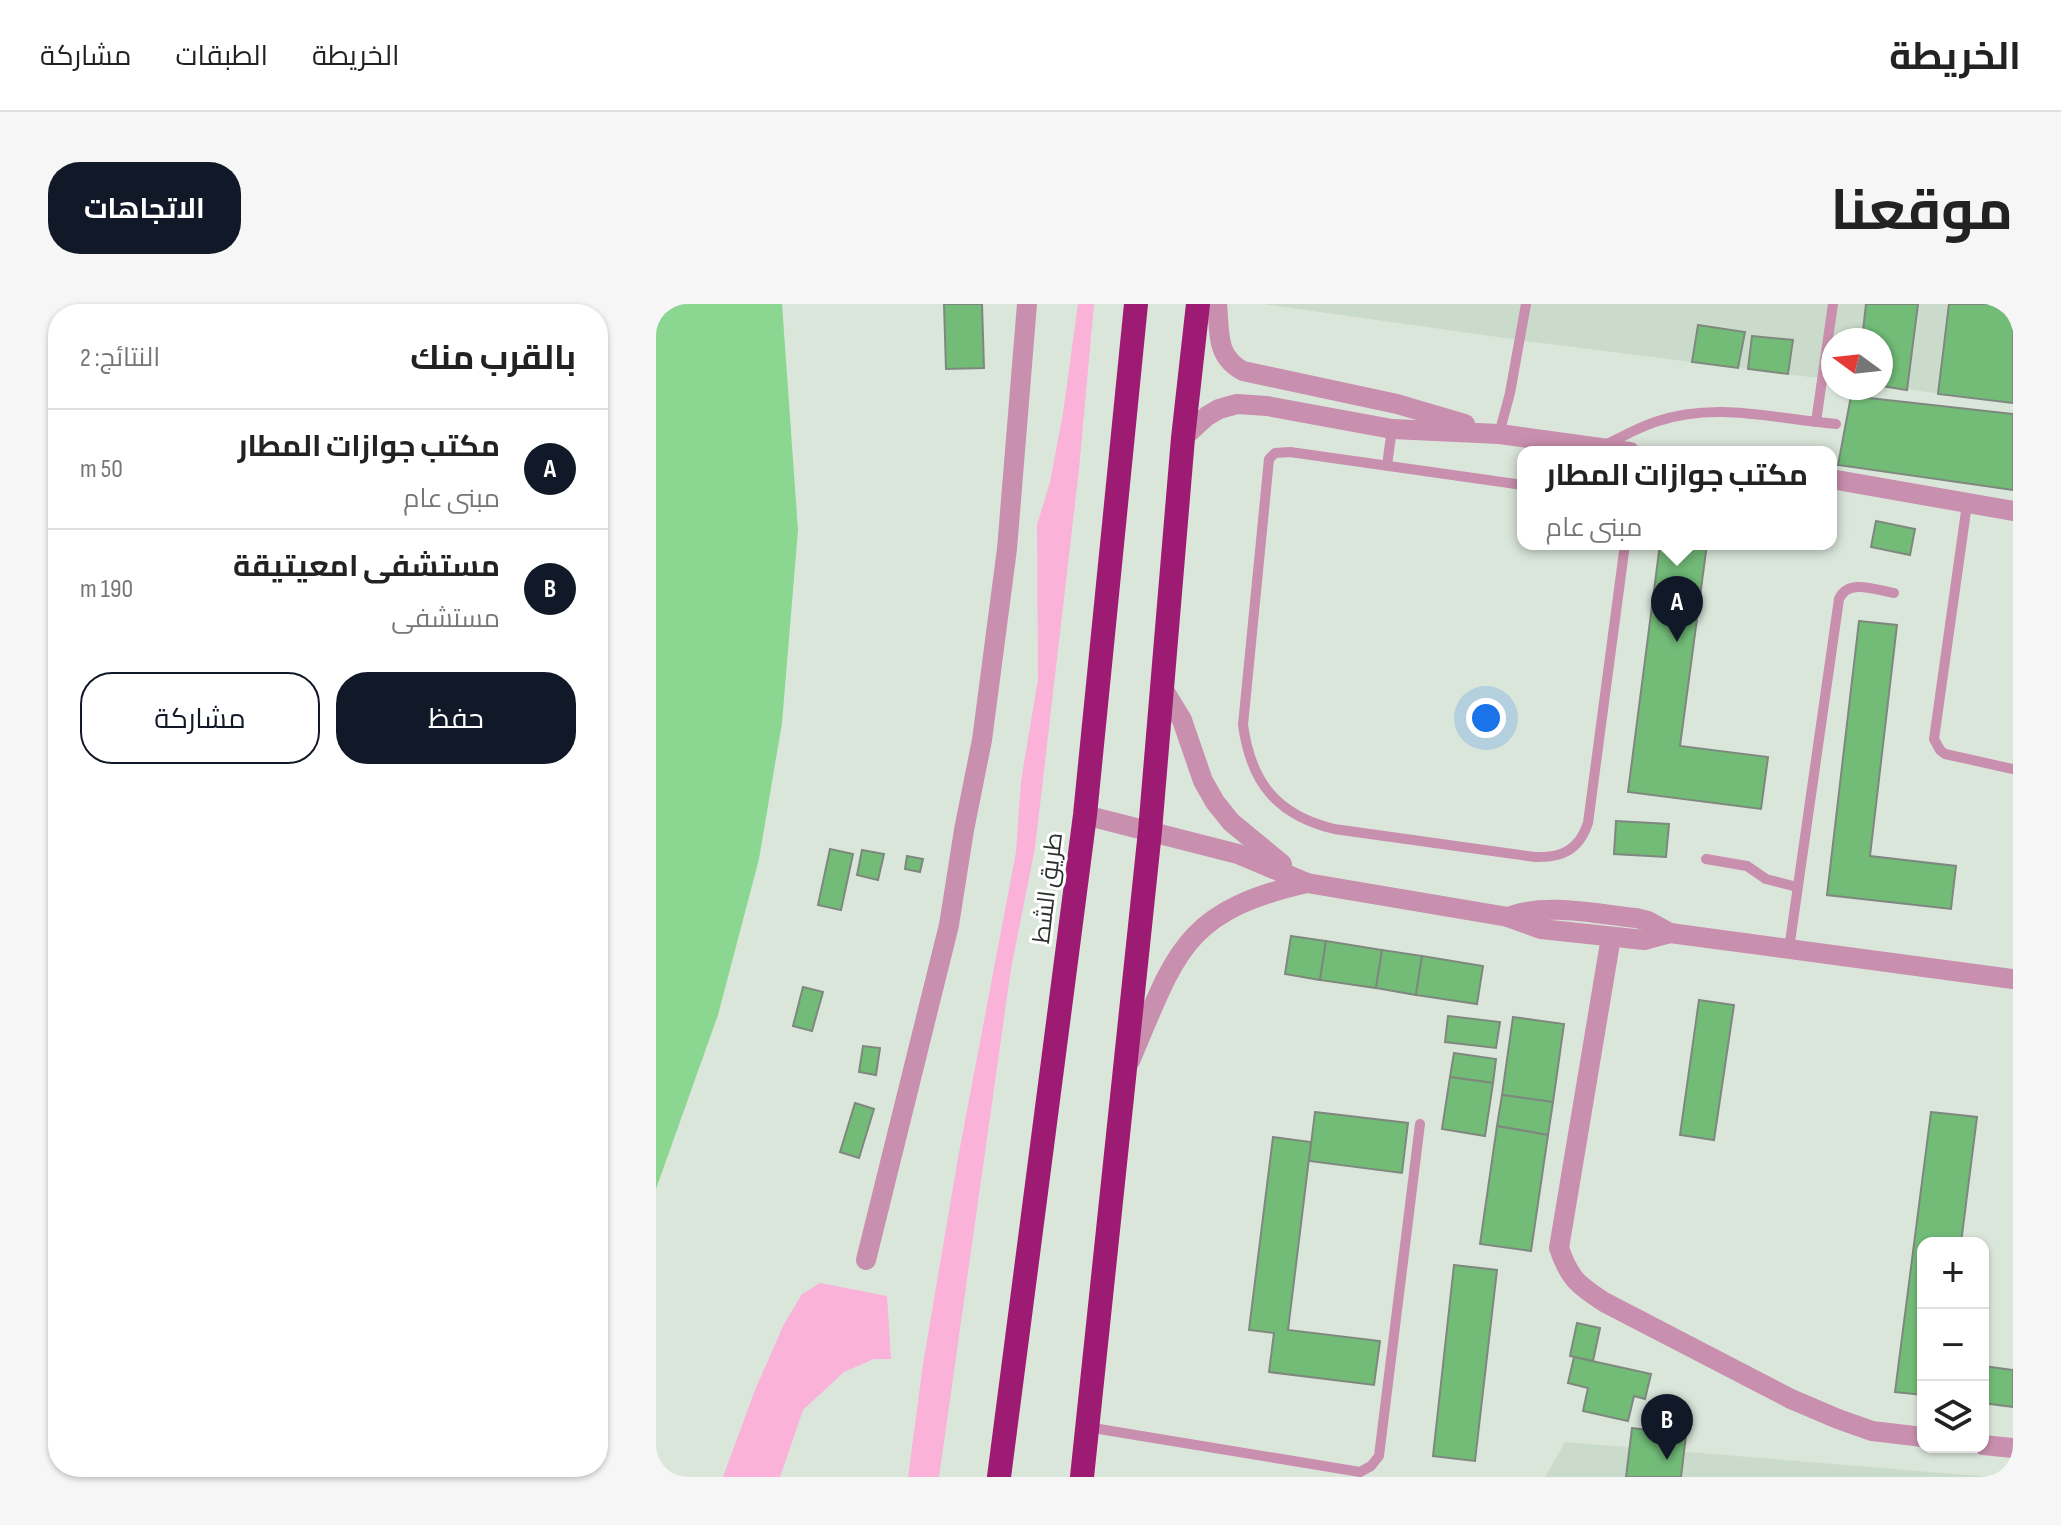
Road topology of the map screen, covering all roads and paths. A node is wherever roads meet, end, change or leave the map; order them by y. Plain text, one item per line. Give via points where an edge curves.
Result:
1 (1027, 304) edge
2 (1136, 304) edge
3 (1198, 304) edge
4 (1217, 304) edge
5 (1526, 304) edge
6 (1833, 304) edge
7 (1816, 422) junction
8 (1836, 424) dead end
9 (1392, 429) junction
10 (1499, 434) junction
11 (1183, 438) junction
12 (1584, 446) edge
13 (1602, 446) edge
14 (1387, 465) junction
15 (1837, 480) edge
16 (1517, 484) edge
17 (1967, 504) junction
18 (2013, 511) edge
19 (1624, 550) edge
20 (1894, 593) dead end
21 (1162, 687) junction
22 (2013, 769) edge
23 (1085, 815) junction
24 (1150, 831) junction
25 (1706, 859) dead end
26 (1307, 883) junction
27 (1797, 887) junction
28 (1508, 917) junction
29 (1670, 933) junction
30 (1611, 937) junction
31 (1789, 949) junction
32 (2013, 979) edge
33 (1124, 1076) junction
34 (1420, 1124) dead end
35 (866, 1260) dead end
36 (1087, 1427) junction
37 (1917, 1436) edge
38 (1989, 1446) edge
39 (2013, 1448) edge
40 (999, 1477) edge
41 (1082, 1477) edge

1 - 35 street via 1007,549 982,740 949,925
2 - 23 highway, طريق الشط
3 - 11 highway
4 - 10 street via 1226,358 1243,371 1397,404
5 - 10 lane
6 - 7 lane
7 - 8 lane
7 - 13 lane via 1746,412 1699,413 1654,422
9 - 10 street
9 - 11 street via 1237,404 1207,416
9 - 14 lane
10 - 12 street
11 - 21 highway
14 - 16 lane
14 - 19 lane via 1282,451 1267,466 1243,725 1251,762 1270,795 1311,823 1535,857 1563,855 1575,847 1588,823
15 - 17 street
17 - 18 street
17 - 22 lane via 1934,739 1945,754
20 - 27 lane via 1852,587 1839,599
21 - 24 highway
21 - 26 street via 1182,720 1215,802 1241,831
23 - 24 street
23 - 40 highway, طريق الشط
24 - 26 street via 1238,854
24 - 33 highway
25 - 27 lane via 1747,866 1766,879
26 - 28 street
26 - 33 street via 1218,914 1193,935 1172,965
27 - 31 lane
28 - 29 street via 1544,910 1636,918
28 - 30 street via 1529,927
29 - 30 street via 1644,940
29 - 31 street
30 - 37 street via 1559,1248 1566,1270 1604,1302 1791,1399 1872,1431
31 - 32 street
33 - 36 highway
34 - 36 lane via 1379,1456 1371,1466 1360,1472 1313,1466
36 - 41 highway
38 - 39 street

